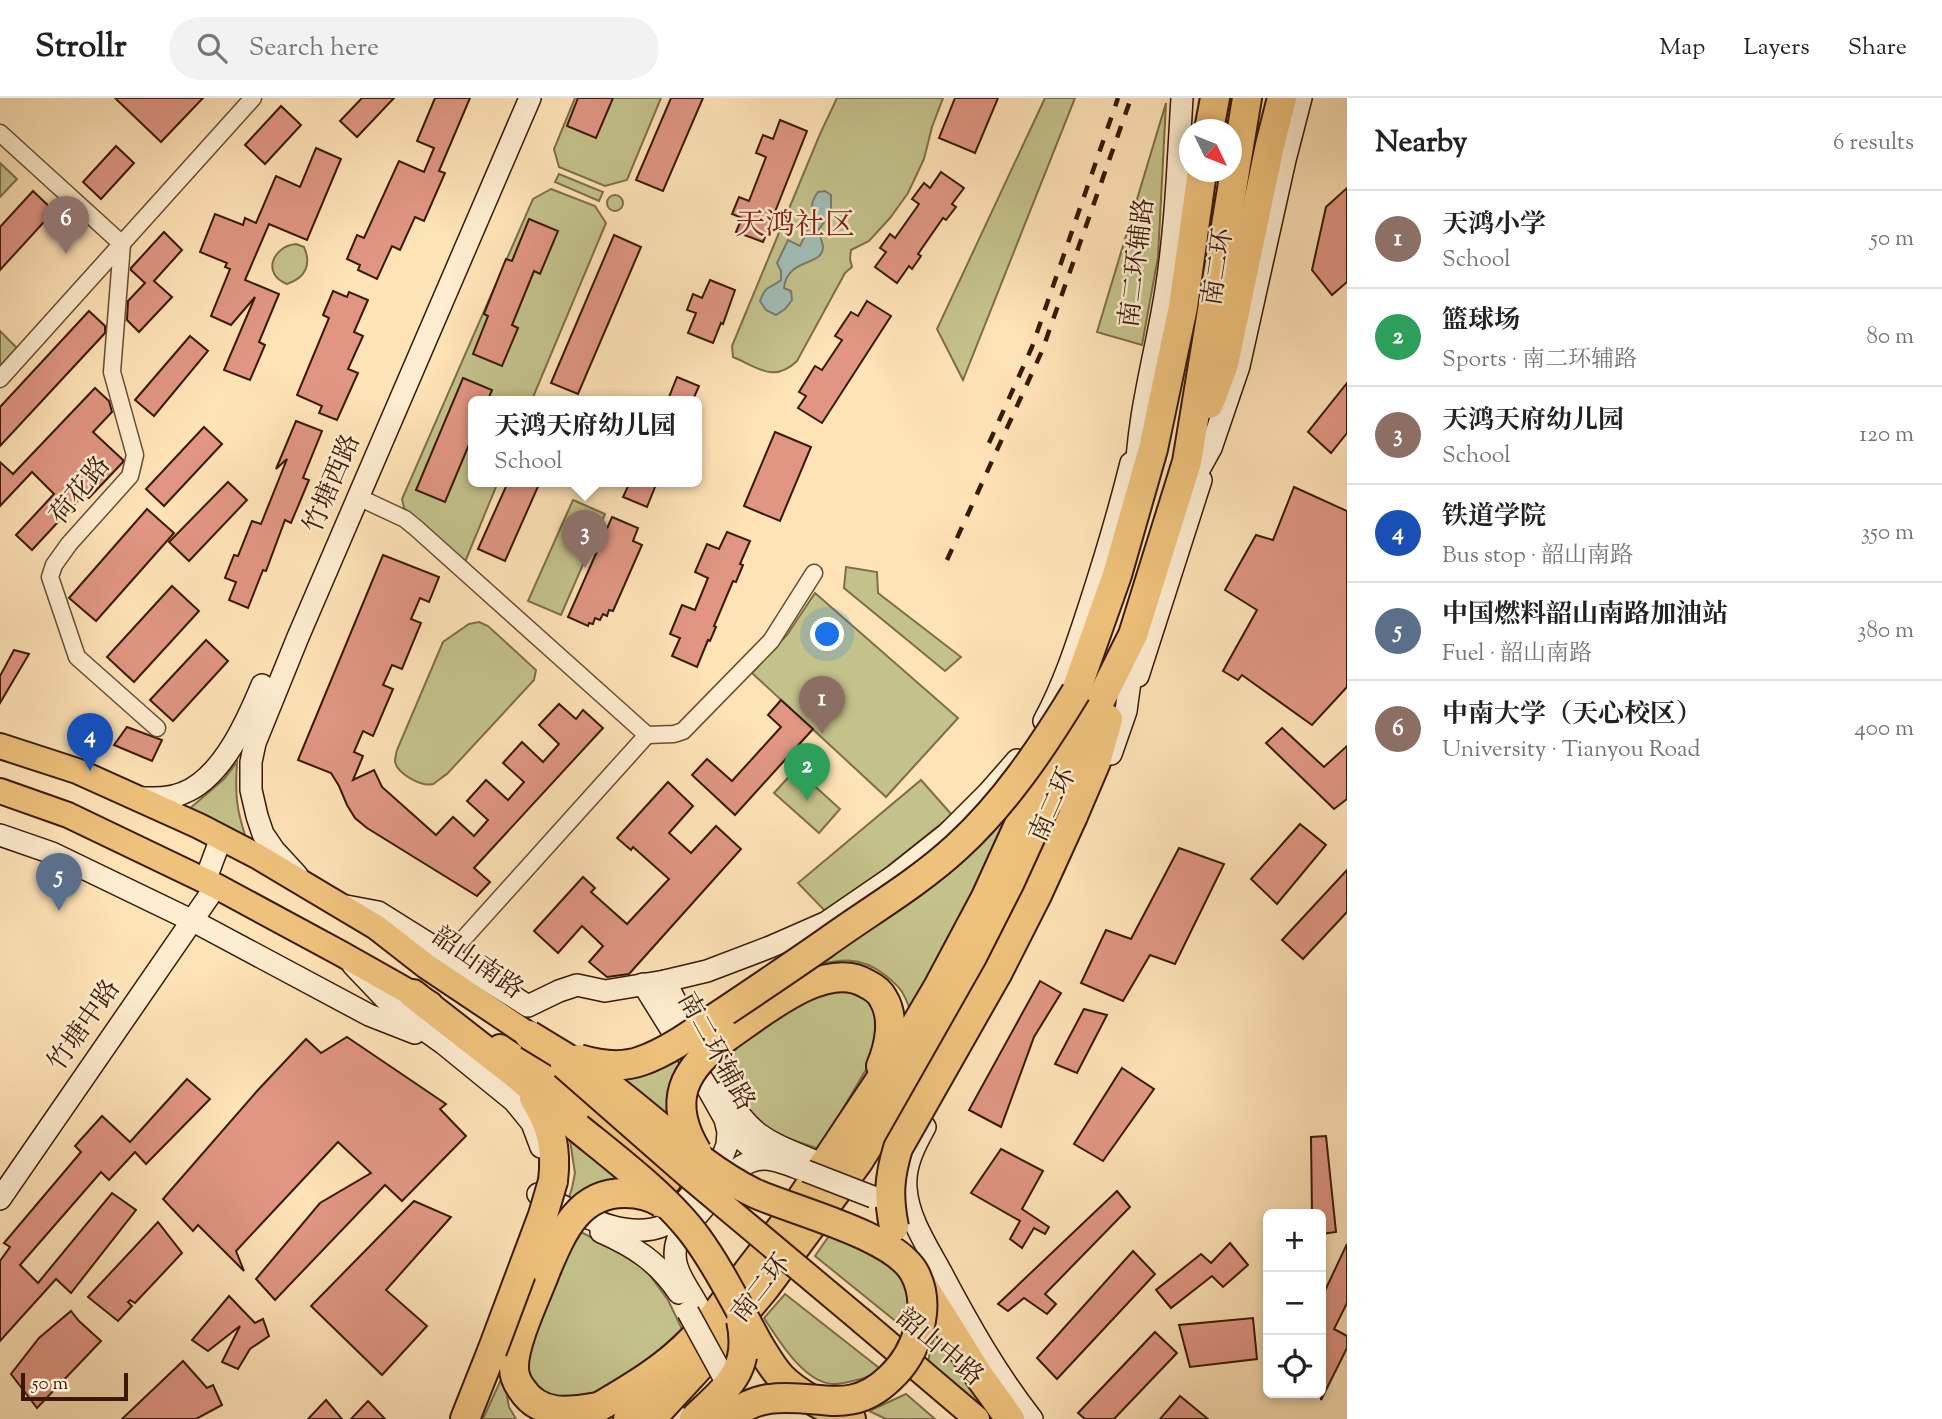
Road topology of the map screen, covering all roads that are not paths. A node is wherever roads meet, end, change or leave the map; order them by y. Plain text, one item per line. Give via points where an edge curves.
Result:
1 (253, 98) edge
2 (516, 98) edge
3 (530, 98) edge
4 (1182, 98) edge
5 (1199, 98) edge
6 (1215, 98) edge
7 (1247, 98) edge
8 (1282, 98) edge
9 (1301, 98) edge
10 (1198, 119) edge
11 (1211, 119) edge
12 (0, 133) edge
13 (1195, 182) edge
14 (1201, 182) edge
15 (122, 244) junction
16 (1192, 246) junction
17 (0, 379) edge
18 (1146, 442) junction
19 (1212, 448) junction
20 (1187, 462) junction
21 (358, 497) junction
22 (1169, 520) junction
23 (814, 573) dead end
24 (1133, 635) junction
25 (1076, 692) junction
26 (1126, 711) junction
27 (157, 728) dead end
28 (647, 735) junction
29 (1033, 740) junction
30 (0, 746) edge
31 (0, 791) edge
32 (139, 798) junction
33 (0, 835) edge
34 (221, 838) junction
35 (211, 883) junction
36 (309, 886) junction
37 (192, 920) junction
38 (340, 953) junction
39 (437, 961) junction
40 (665, 981) junction
41 (643, 984) junction
42 (413, 994) junction
43 (528, 1035) junction
44 (443, 1044) junction
45 (518, 1076) junction
46 (865, 1103) junction
47 (725, 1119) junction
48 (751, 1138) junction
49 (777, 1160) junction
50 (719, 1162) junction
51 (810, 1166) junction
52 (542, 1193) junction
53 (0, 1199) edge
54 (909, 1204) junction
55 (662, 1233) junction
56 (913, 1270) junction
57 (711, 1310) junction
58 (858, 1328) junction
59 (727, 1373) junction
60 (814, 1400) junction
61 (588, 1413) edge
62 (452, 1419) edge
63 (465, 1419) edge
64 (628, 1419) edge
65 (651, 1419) edge
66 (694, 1419) edge
67 (727, 1419) edge
68 (745, 1419) edge
69 (757, 1419) edge
70 (851, 1419) edge
71 (953, 1419) edge
72 (977, 1419) edge
73 (1010, 1419) edge
74 (1032, 1419) edge

1 - 15 street
2 - 32 street, 竹塘西路 via 236,739 204,780 185,792
3 - 21 street, 竹塘西路
4 - 18 street, 南二环辅路 via 1174,225
5 - 10 highway
6 - 11 highway
7 - 20 highway, 南二环
8 - 20 highway via 1224,363
9 - 19 street via 1239,366
12 - 15 street
13 - 16 highway
14 - 16 highway, 南二环
15 - 17 street
15 - 27 street, 荷花路 via 112,372 135,455 130,476 69,544 50,577 77,657
16 - 18 highway, 南二环 via 1183,307
18 - 25 highway, 南二环 via 1135,510
18 - 29 street, 南二环辅路 via 1119,510 1076,648
19 - 22 street
19 - 26 street
20 - 22 highway, 南二环
21 - 28 street via 416,528
21 - 36 street, 竹塘西路 via 263,719 251,762 251,790 263,834
22 - 24 highway, 南二环
23 - 28 street via 771,641 683,731
24 - 26 street
24 - 56 highway, bridge via 1096,762 1037,895 898,1148 891,1171 891,1209
24 - 65 highway, 南二环 via 1023,878 929,1050 858,1162 779,1269
25 - 29 street, 南二环辅路
25 - 43 highway, bridge via 1014,783 956,848 692,1034 640,1062 621,1065 580,1060
25 - 46 highway, 南二环 via 986,897 937,989
26 - 54 street via 1062,870 915,1145 906,1172
28 - 39 street
29 - 40 street, 南二环辅路 via 947,834 834,918 707,971
30 - 32 main road, 韶山南路 via 77,771
31 - 35 main road, 韶山南路 via 68,815
32 - 34 main road, 韶山南路
33 - 37 street via 52,853
34 - 35 street, 竹塘中路
34 - 36 main road, 韶山南路
35 - 37 street, 竹塘中路
35 - 38 main road, 韶山南路
36 - 39 main road, 韶山南路
37 - 44 street via 369,1015
37 - 53 street, 竹塘中路
38 - 42 main road, 韶山南路
38 - 44 street via 395,1009
39 - 41 street via 528,1006 577,985 605,991
39 - 43 main road, 韶山南路
40 - 41 street, 南二环辅路
40 - 48 street
41 - 47 street, 南二环辅路
42 - 45 highway
42 - 55 main road, 韶山南路 via 543,1076
43 - 50 highway, bridge via 592,1073
43 - 58 main road, 韶山南路, bridge
44 - 52 street via 514,1101 533,1123 543,1156
45 - 52 highway via 547,1119 554,1142 555,1162
45 - 55 highway, bridge via 634,1175
46 - 50 highway, bridge via 889,1042 888,1007 882,995 857,978 822,979 728,1036 696,1063 682,1090 681,1116 690,1142
46 - 57 highway, 南二环 via 785,1223
47 - 48 street
47 - 50 street, 南二环辅路 via 727,1145
48 - 49 street
48 - 50 street
48 - 51 street
49 - 50 street
49 - 51 street
50 - 55 street
50 - 56 highway, bridge via 732,1180 752,1192 883,1244
51 - 54 street, bridge
52 - 55 street via 592,1219
52 - 55 street via 614,1237
52 - 62 street
52 - 63 highway, bridge via 543,1215
54 - 74 street via 923,1240 984,1350
55 - 57 street via 673,1249 680,1274
55 - 57 street via 667,1275 678,1293
55 - 57 highway, bridge via 696,1236
55 - 58 main road, 韶山南路
55 - 61 highway, bridge via 657,1200 642,1194 606,1195 576,1214 546,1270 517,1348 515,1379 534,1403 553,1411
56 - 60 highway, bridge via 922,1308 913,1349 902,1366 872,1393 850,1400
56 - 73 highway, bridge
57 - 59 street, bridge
57 - 60 highway, bridge via 759,1345 780,1377
57 - 61 highway via 688,1344 662,1368
57 - 64 highway, 南二环 via 692,1345
57 - 66 highway, bridge via 744,1334 744,1349 730,1384
58 - 71 main road, 韶山中路
58 - 72 main road, 韶山中路
59 - 68 street
59 - 69 street
60 - 67 highway, bridge via 770,1399
60 - 70 highway

